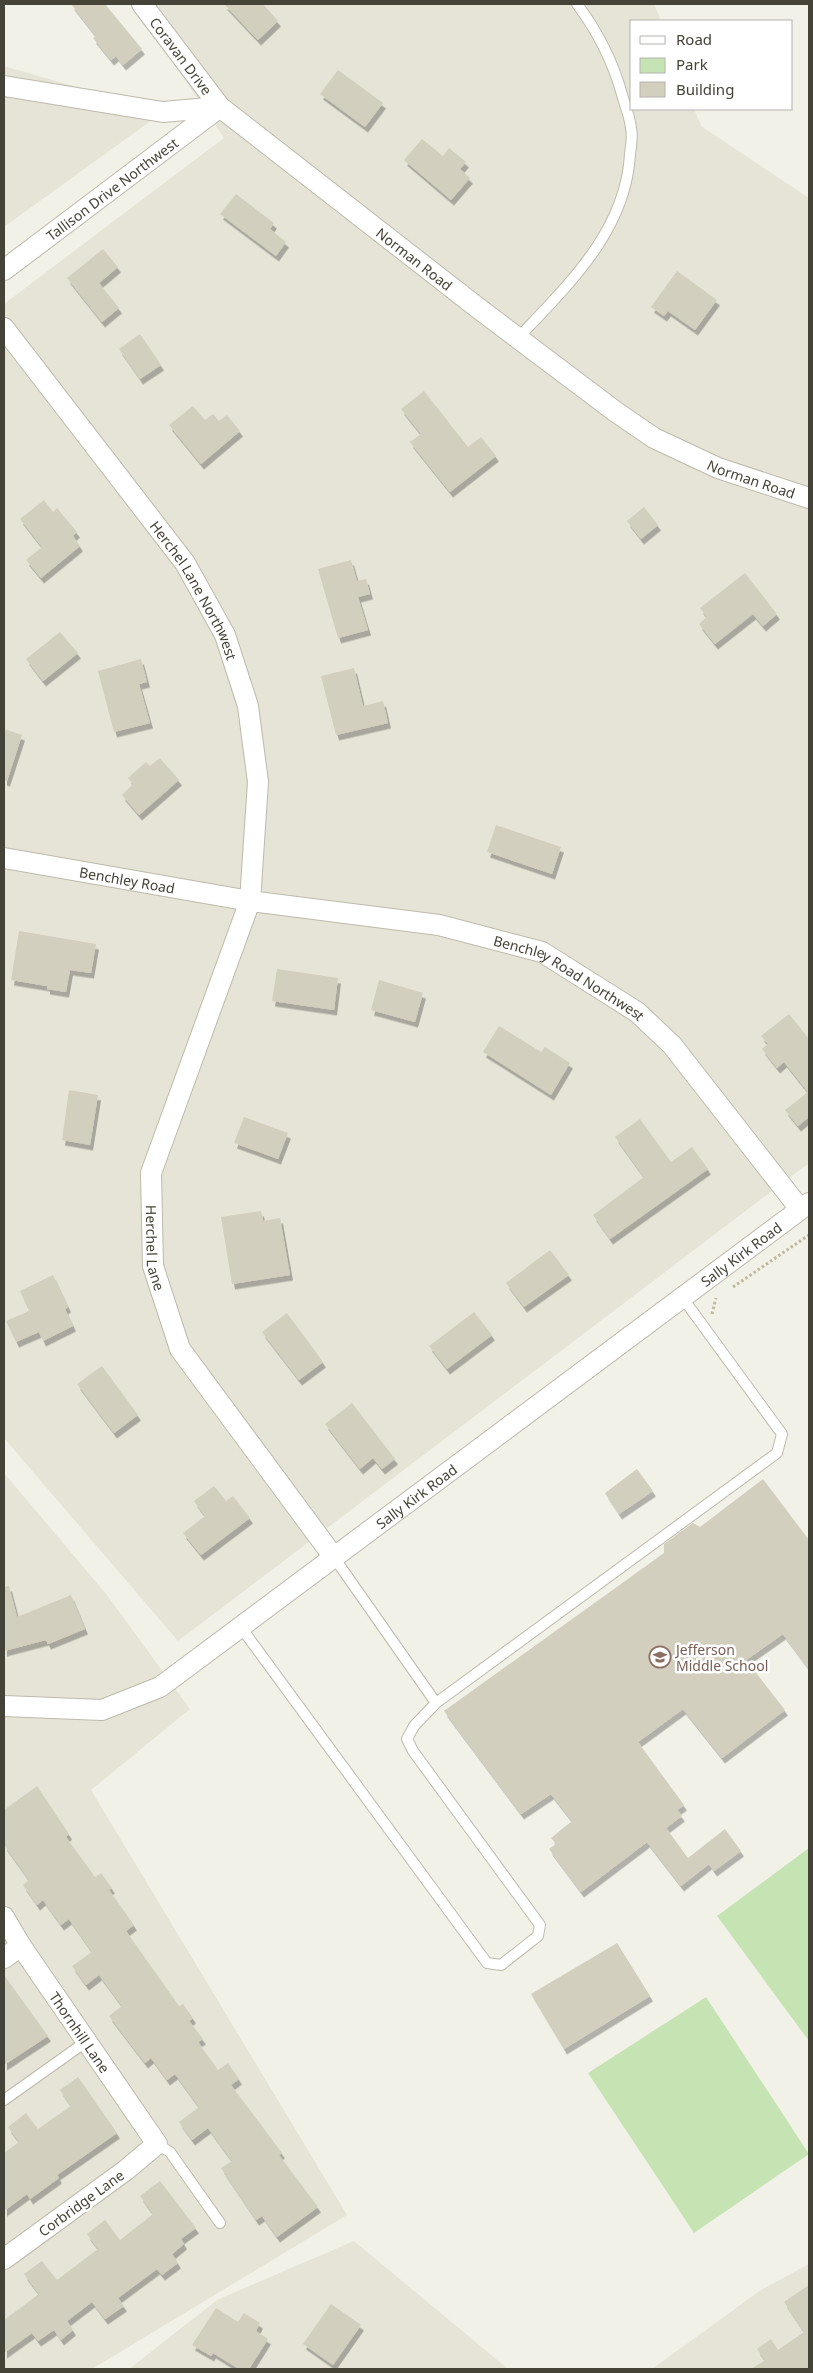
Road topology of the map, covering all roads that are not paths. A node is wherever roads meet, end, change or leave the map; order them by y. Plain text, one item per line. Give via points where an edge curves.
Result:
1 (142, 4) edge
2 (577, 4) edge
3 (4, 86) edge
4 (220, 108) junction
5 (4, 270) edge
6 (4, 328) edge
7 (518, 338) junction
8 (809, 498) edge
9 (7, 866) edge
10 (250, 901) junction
11 (805, 1206) edge
12 (682, 1297) junction
13 (333, 1556) junction
14 (240, 1626) junction
15 (436, 1704) junction
16 (4, 1706) edge
17 (4, 1917) edge
18 (21, 1946) junction
19 (4, 1958) edge
20 (87, 2041) junction
21 (4, 2100) edge
22 (158, 2144) junction
23 (220, 2224) dead end
24 (4, 2259) edge

1 - 4 street, Coravan Drive
2 - 7 lane via 593,24 618,77 632,129 629,168 620,207 598,247 562,292
3 - 4 street via 163,112
4 - 5 street, Tallison Drive Northwest
4 - 7 street, Norman Road
6 - 10 street, Herchel Lane Northwest via 185,563 225,635 248,706 258,782
7 - 8 street, Norman Road via 654,438 718,468
9 - 10 street, Benchley Road
10 - 11 street, Benchley Road Northwest via 438,925 542,952 637,1012 672,1045
10 - 13 street, Herchel Lane via 151,1173 152,1266 180,1349
11 - 12 street, Sally Kirk Road
12 - 13 street, Sally Kirk Road
12 - 15 lane via 782,1434 777,1453
13 - 14 street, Sally Kirk Road
13 - 15 lane
14 - 15 lane via 488,1964 501,1965 538,1936 540,1925 407,1739 414,1726
14 - 16 street, Sally Kirk Road via 160,1687 102,1710
17 - 18 street, Thornhill Lane
18 - 19 street
18 - 20 street, Thornhill Lane
20 - 21 lane
20 - 22 street, Thornhill Lane
22 - 23 lane via 170,2152
22 - 24 street, Corbridge Lane

